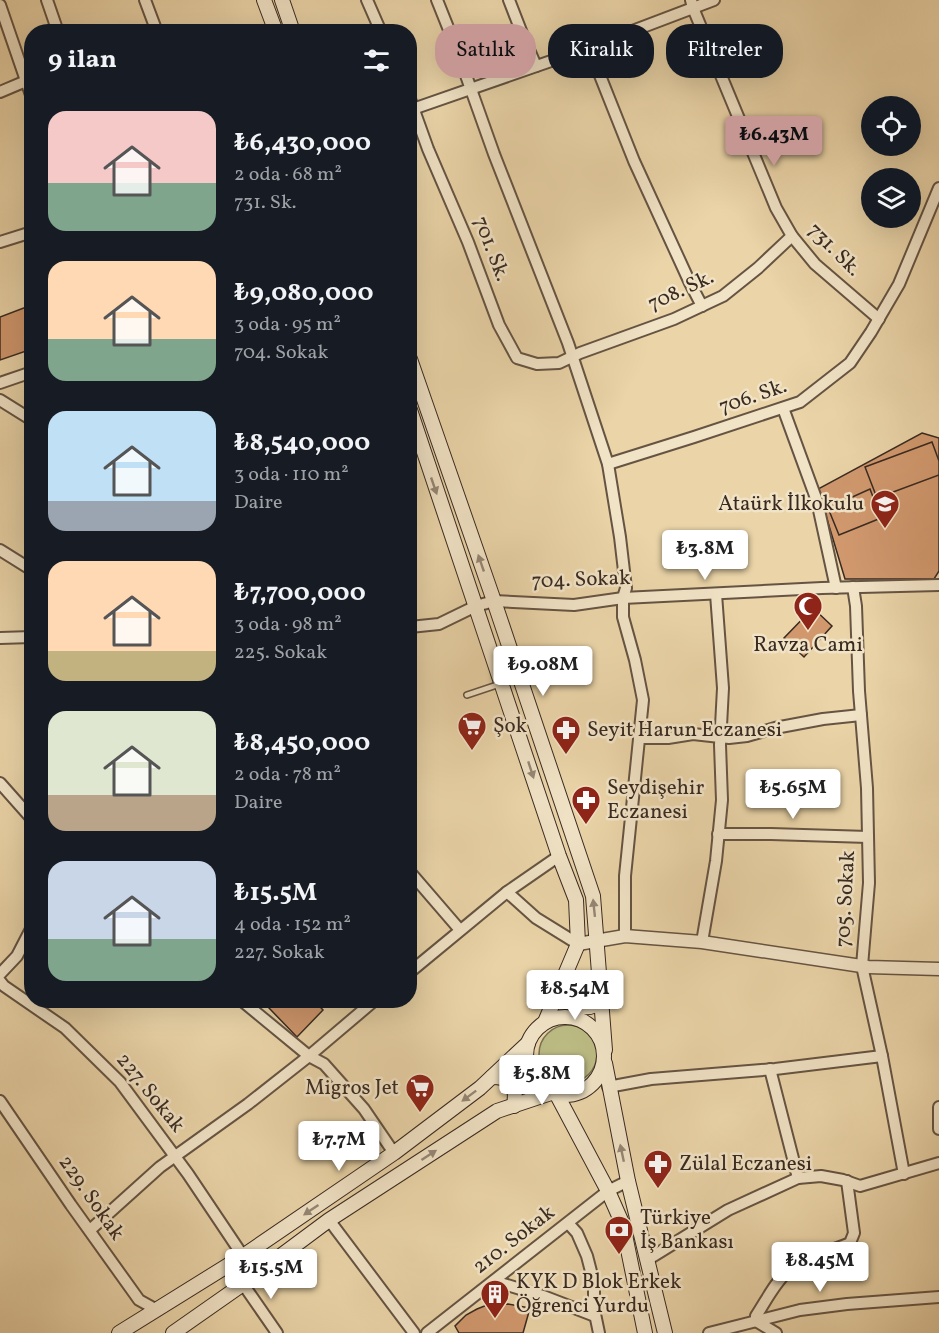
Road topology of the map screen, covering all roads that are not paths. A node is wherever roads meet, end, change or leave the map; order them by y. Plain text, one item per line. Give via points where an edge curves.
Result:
1 (47, 0) edge
2 (146, 0) edge
3 (264, 0) edge
4 (282, 0) edge
5 (367, 0) edge
6 (437, 0) edge
7 (509, 0) edge
8 (714, 0) edge
9 (692, 4) edge
10 (0, 5) edge
11 (55, 24) edge
12 (154, 24) edge
13 (273, 24) edge
14 (290, 24) edge
15 (378, 24) edge
16 (518, 24) edge
17 (644, 24) edge
18 (548, 62) edge
19 (536, 66) edge
20 (24, 75) edge
21 (501, 78) edge
22 (600, 78) edge
23 (24, 82) edge
24 (471, 88) junction
25 (0, 92) edge
26 (417, 104) edge
27 (417, 121) edge
28 (939, 188) edge
29 (24, 234) edge
30 (792, 236) junction
31 (0, 242) edge
32 (702, 306) junction
33 (879, 319) junction
34 (573, 357) junction
35 (24, 374) edge
36 (417, 379) edge
37 (0, 382) edge
38 (0, 400) edge
39 (783, 408) junction
40 (24, 415) edge
41 (417, 431) edge
42 (608, 464) junction
43 (0, 550) edge
44 (24, 565) edge
45 (939, 585) edge
46 (853, 587) junction
47 (836, 588) junction
48 (716, 594) junction
49 (623, 598) junction
50 (494, 601) junction
51 (476, 606) junction
52 (417, 626) edge
53 (24, 637) edge
54 (0, 638) edge
55 (502, 684) junction
56 (467, 695) dead end
57 (861, 716) junction
58 (720, 737) junction
59 (639, 738) junction
60 (0, 783) edge
61 (24, 810) edge
62 (718, 834) junction
63 (868, 837) junction
64 (559, 856) junction
65 (417, 881) edge
66 (417, 886) edge
67 (507, 892) junction
68 (458, 931) junction
69 (625, 936) junction
70 (24, 942) edge
71 (597, 942) junction
72 (702, 942) junction
73 (578, 944) junction
74 (417, 966) edge
75 (862, 966) junction
76 (939, 969) edge
77 (0, 974) edge
78 (0, 981) edge
79 (560, 986) junction
80 (24, 1000) edge
81 (601, 1001) junction
82 (36, 1008) edge
83 (251, 1008) edge
84 (366, 1008) edge
85 (545, 1022) junction
86 (528, 1043) junction
87 (309, 1056) junction
88 (605, 1056) junction
89 (882, 1056) junction
90 (770, 1069) junction
91 (492, 1077) junction
92 (608, 1087) junction
93 (554, 1094) junction
94 (0, 1101) edge
95 (514, 1106) junction
96 (939, 1107) edge
97 (4, 1117) edge
98 (939, 1128) edge
99 (394, 1153) junction
100 (174, 1156) junction
101 (939, 1163) edge
102 (904, 1174) junction
103 (798, 1178) junction
104 (628, 1181) junction
105 (847, 1181) junction
106 (608, 1191) junction
107 (329, 1220) junction
108 (568, 1223) junction
109 (90, 1230) junction
110 (243, 1256) junction
111 (647, 1260) junction
112 (494, 1281) junction
113 (243, 1284) junction
114 (939, 1297) edge
115 (156, 1310) junction
116 (595, 1316) junction
117 (756, 1320) junction
118 (119, 1333) edge
119 (174, 1333) edge
120 (277, 1333) edge
121 (414, 1333) edge
122 (427, 1333) edge
123 (599, 1333) edge
124 (645, 1333) edge
125 (665, 1333) edge
126 (709, 1333) edge
127 (776, 1333) edge

1 - 11 street
2 - 12 street
3 - 13 main road
4 - 14 main road
5 - 15 street
6 - 24 street
7 - 16 street
8 - 9 street
9 - 17 street
9 - 30 street, 731. Sk. via 776,208
10 - 20 street
18 - 19 street
21 - 24 street
22 - 32 street
23 - 25 street
24 - 26 street
24 - 34 street
27 - 34 street, 701. Sk. via 499,326 517,358 537,364 559,363
28 - 33 street, 706. Sk. via 899,284
29 - 31 street
30 - 32 street, 708. Sk. via 723,296
30 - 33 street, 731. Sk. via 815,264
32 - 34 street, 708. Sk.
33 - 39 street, 706. Sk. via 850,363 800,402
34 - 42 street
35 - 37 street
50 -> 36 main road
38 - 40 street
39 - 42 street, 706. Sk.
39 - 47 street via 817,501
41 -> 51 main road
42 - 49 street via 626,588
43 - 44 street
45 - 46 street, 704. Sokak
46 - 47 street, 704. Sokak
46 - 57 street, 705. Sokak
47 - 48 street, 704. Sokak
48 - 49 street, 704. Sokak
48 - 58 street via 723,688
49 - 50 street, 704. Sokak via 574,605
49 - 59 street via 623,617 644,700
50 - 51 street, 704. Sokak
71 -> 50 main road via 593,896
51 - 52 street, 704. Sokak via 439,624
51 - 55 main road
53 - 54 street
55 - 56 lane
55 -> 64 main road
57 - 58 street
57 - 63 street, 705. Sokak
58 - 59 street via 693,734
58 - 62 street via 722,800
59 - 69 street via 624,876
60 - 61 street
62 - 63 street
62 - 72 street
63 - 75 street, 705. Sokak via 869,883
64 - 67 street
64 - 73 main road via 576,900
65 - 68 street
66 - 68 street
67 - 68 street
67 - 73 street via 536,918
68 - 74 street
69 - 71 street
69 - 72 street
70 - 77 street
71 - 73 street
71 - 81 main road
72 - 75 street
73 - 79 main road
75 - 76 street
75 - 89 street, 705. Sokak
78 - 80 street, 227. Sokak
79 - 81 main road via 584,1008
79 - 85 main road
81 - 88 main road
82 - 100 street, 227. Sokak via 65,1028 120,1082
83 - 87 street
84 - 87 street
85 - 86 main road
85 - 88 main road via 557,1017 582,1020 593,1027
86 - 91 main road
86 - 93 main road via 527,1067 532,1078
87 - 99 street via 324,1064 364,1109
87 - 100 street
88 - 92 main road
88 - 93 main road via 593,1085 570,1096
89 - 90 street
89 - 102 street, 705. Sokak
90 - 92 street via 651,1079
90 - 103 street
91 - 95 main road via 504,1077 512,1083 516,1094
91 -> 99 main road
104 -> 92 main road
93 - 95 main road
93 - 106 main road
94 - 97 street, 229. Sokak
107 -> 95 main road via 497,1111
96 - 98 street
97 - 109 street, 229. Sokak
99 -> 110 main road
100 - 109 street
100 - 110 street, 227. Sokak
101 - 102 street
102 - 105 street via 860,1186
103 - 105 street via 821,1176
103 - 111 street via 728,1210
104 - 106 street, 210. Sokak
104 - 111 main road
105 - 117 street via 854,1233 850,1243 790,1269
106 - 108 street, 210. Sokak
106 - 124 main road via 623,1225
107 - 113 main road
107 - 121 street
108 - 112 street, 210. Sokak
108 - 116 street via 587,1256 594,1283
109 - 115 street, 229. Sokak via 139,1300
110 - 115 main road
111 - 125 main road
112 - 116 street
112 - 122 street, 210. Sokak
113 - 119 main road
113 - 120 street
114 - 117 street via 847,1304
115 - 118 main road
116 - 123 street
117 - 126 street
117 - 127 street

